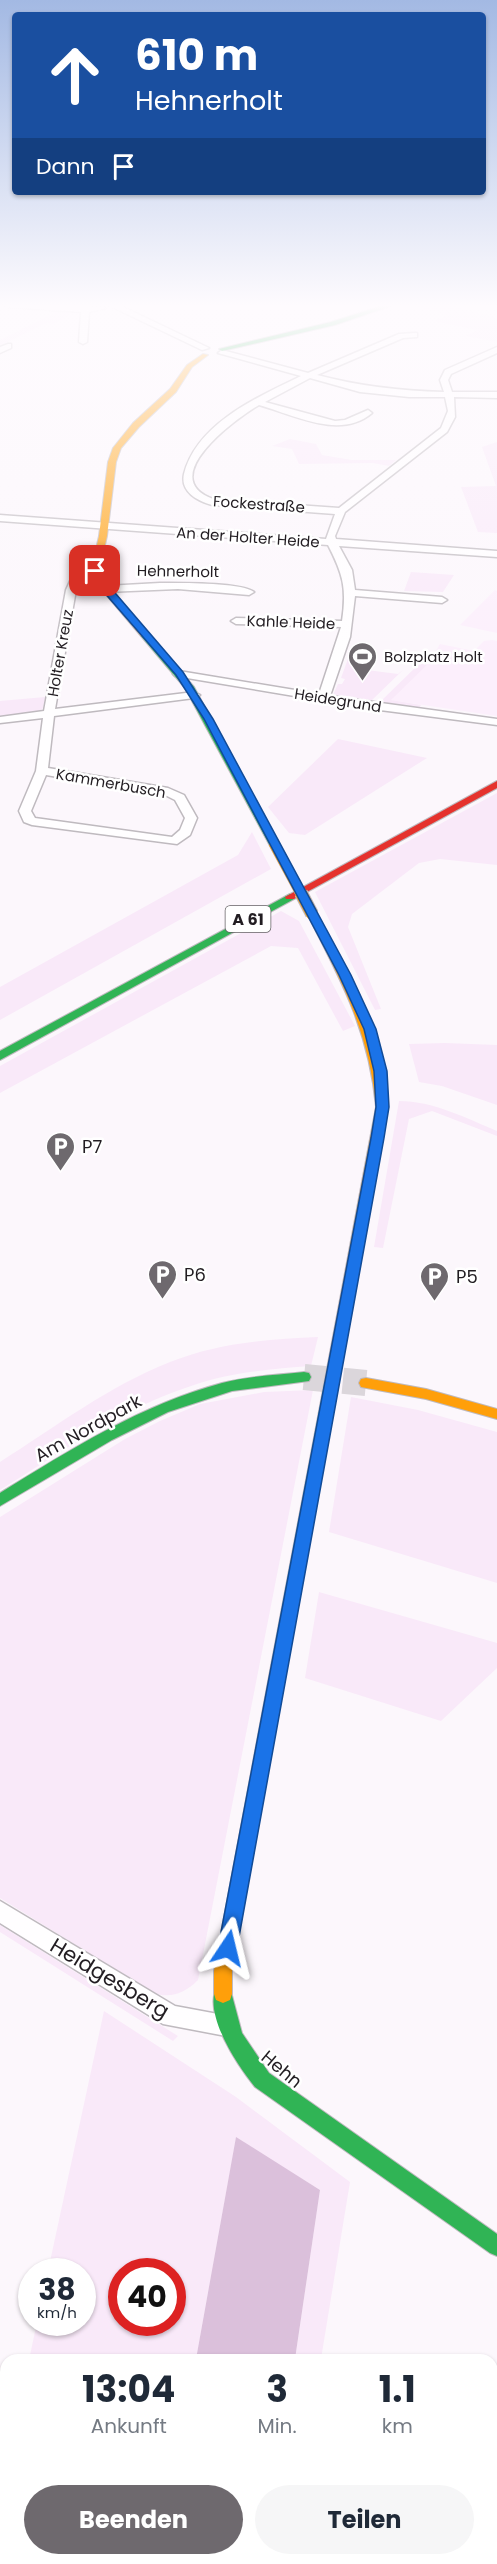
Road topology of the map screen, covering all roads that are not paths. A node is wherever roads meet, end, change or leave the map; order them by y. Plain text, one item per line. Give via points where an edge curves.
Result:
1 (136, 425) edge
2 (225, 425) edge
3 (448, 425) edge
4 (341, 511) junction
5 (0, 518) edge
6 (104, 527) junction
7 (332, 543) junction
8 (497, 554) edge
9 (95, 571) junction
10 (106, 589) junction
11 (249, 592) dead end
12 (351, 593) junction
13 (442, 600) dead end
14 (236, 621) dead end
15 (345, 624) junction
16 (179, 674) junction
17 (194, 695) junction
18 (323, 698) junction
19 (49, 713) junction
20 (0, 720) edge
21 (497, 723) edge
22 (497, 769) edge
23 (42, 771) junction
24 (497, 784) edge
25 (368, 838) dead end
26 (309, 870) dead end
27 (278, 886) dead end
28 (0, 1056) edge
29 (304, 1377) tunnel mouth
30 (366, 1383) tunnel mouth
31 (497, 1414) edge
32 (0, 1500) edge
33 (0, 1911) edge
34 (226, 2025) junction
35 (497, 2246) edge

1 - 6 main road via 117,448 112,462
2 - 4 street, Fockestraße via 200,447 192,460 188,483 200,499
3 - 4 street
4 - 7 street via 330,536
5 - 6 street, An der Holter Heide
6 - 7 street, An der Holter Heide
6 - 9 main road
7 - 8 street, An der Holter Heide
7 - 12 street, Kahle Heide via 347,570
9 - 10 main road
9 - 19 street, Holter Kreuz via 76,579 71,590
10 - 11 street, Hehnerholt via 141,585
10 - 16 main road
12 - 13 street, Kahle Heide
12 - 15 street, Kahle Heide
14 - 15 street, Kahle Heide
15 - 18 street, Kahle Heide via 340,657
16 - 17 main road
16 - 18 street, Heidegrund
17 - 19 street, Holter Kreuz
17 - 34 main road, Hehn, bridge via 345,975 370,1029 381,1071 382,1107 224,1971
18 - 21 street, Heidegrund
19 - 20 street, Holter Kreuz
19 - 23 street, Holter Kreuz
22 - 25 main road
23 - 23 street, Kammerbusch via 26,811 32,821 173,841 182,838 189,826 191,818 180,798 168,792
24 - 28 main road, A 61
26 - 27 main road, A 61
29 - 32 main road, Am Nordpark via 223,1387 172,1404 115,1430
30 - 31 main road via 426,1394
33 - 34 street, Heidgesberg via 171,2016
34 - 35 main road, Hehn via 246,2062 262,2080

